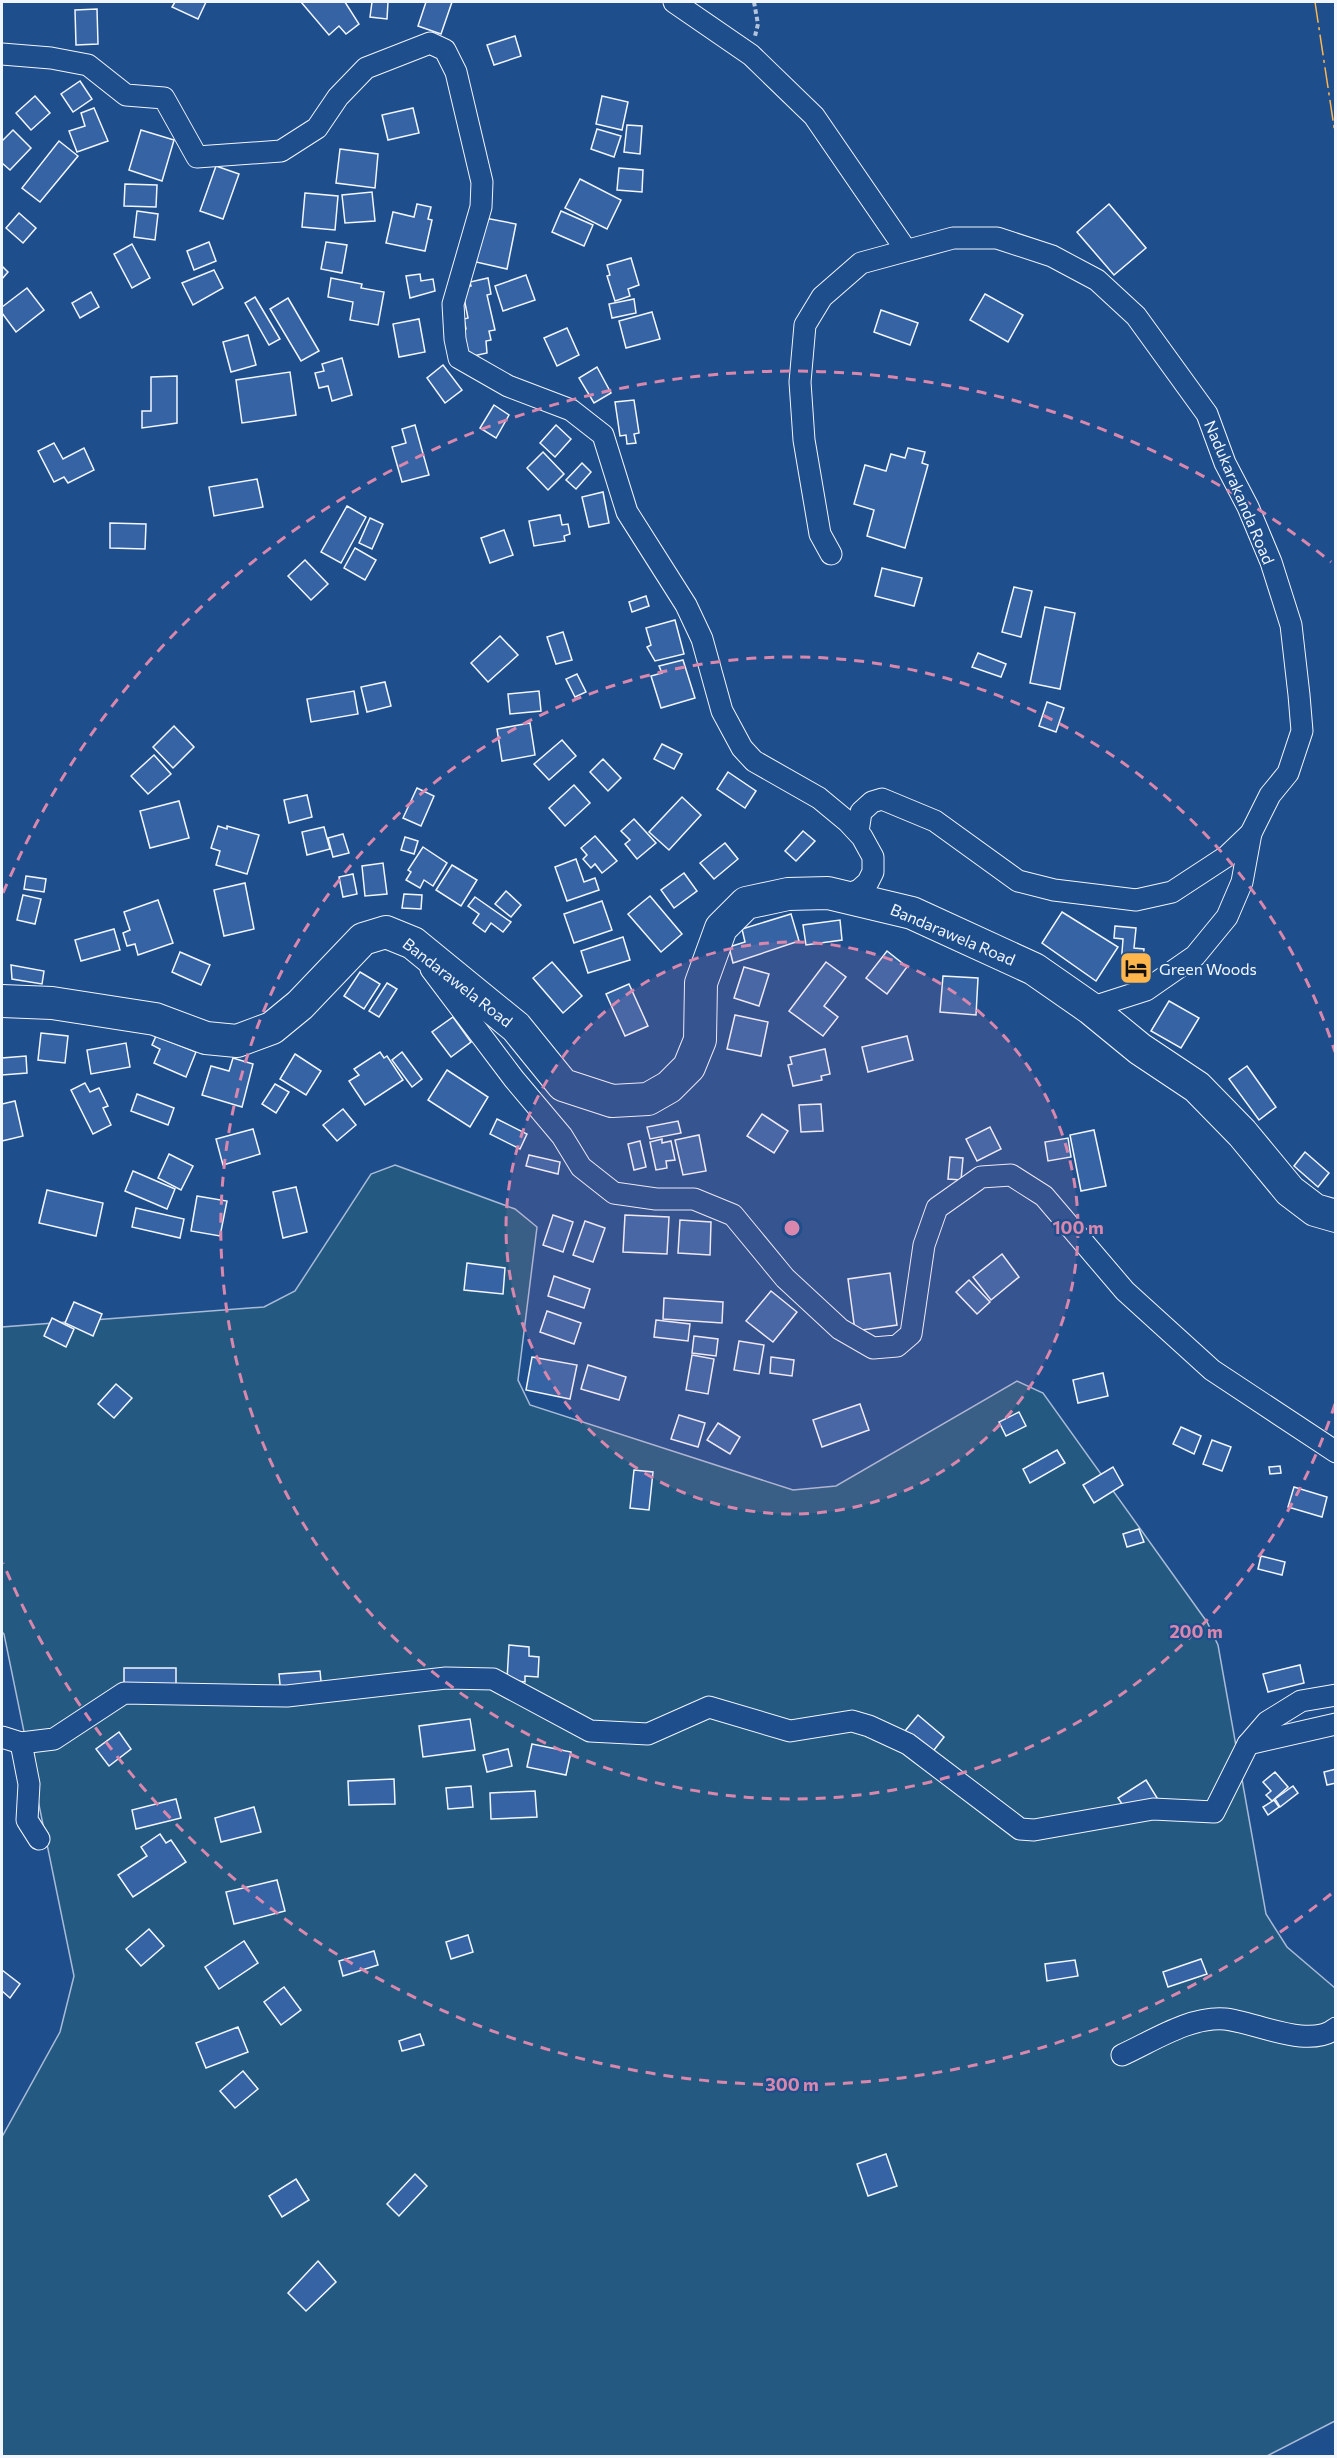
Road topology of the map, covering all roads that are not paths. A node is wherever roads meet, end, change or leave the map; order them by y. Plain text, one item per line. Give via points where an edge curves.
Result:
1 (674, 2) edge
2 (2, 54) edge
3 (906, 250) junction
4 (831, 554) dead end
5 (858, 832) junction
6 (1251, 833) junction
7 (844, 896) junction
8 (412, 944) junction
9 (2, 1001) edge
10 (1090, 1008) junction
11 (1335, 1216) edge
12 (1335, 1452) edge
13 (1335, 1695) edge
14 (1335, 1724) edge
15 (11, 1740) edge
16 (1248, 1744) junction
17 (39, 1839) dead end
18 (1335, 2028) edge
19 (1122, 2055) dead end

1 - 3 lane via 751,55 814,116
2 - 5 lane via 88,65 126,95 164,98 197,157 281,151 317,128 338,97 366,68 430,43 445,50 456,72 482,182 482,196 453,304 459,358 508,386 572,410 603,435 627,512 686,605 702,639 722,711 742,748 777,776 819,798
3 - 4 lane, Nadukarakanda Road via 861,263 822,297 805,325 800,382 804,440 820,534
3 - 6 lane, Nadukarakanda Road via 953,238 997,238 1052,256 1097,280 1142,323 1207,414 1271,562 1291,625 1299,695 1299,742 1288,773 1270,795
5 - 6 lane, Nadukarakanda Road via 861,812 882,799 935,821 1018,880 1054,890 1136,900 1172,892 1227,855
5 - 7 lane via 873,857 873,872 859,890
6 - 10 lane via 1242,882 1227,917 1195,956 1146,990
7 - 8 highway, Bandarawela Road via 788,894 746,903 722,928 701,983 700,1040 689,1067 669,1087 648,1099 612,1101 563,1085 516,1027
7 - 10 highway, Bandarawela Road via 912,913 1034,969
8 - 9 highway, Bandarawela Road via 386,932 363,939 300,1005 272,1028 237,1041 206,1038 155,1019
8 - 12 lane via 562,1136 581,1167 614,1193 694,1199 733,1215 785,1278 840,1329 873,1348 897,1346 910,1334 924,1245 937,1208 981,1177 1011,1175 1044,1196 1125,1291 1212,1370
10 - 11 highway, Bandarawela Road via 1140,1049 1197,1087 1290,1191 1315,1210
13 - 16 lane via 1301,1701 1267,1722
14 - 16 lane
15 - 16 lane via 54,1739 124,1693 287,1696 446,1678 493,1679 590,1731 648,1734 710,1707 790,1731 852,1721 908,1744 1020,1829 1034,1830 1153,1809 1214,1812
15 - 17 lane via 29,1784 27,1820
18 - 19 lane via 1311,2038 1224,2019 1187,2024

